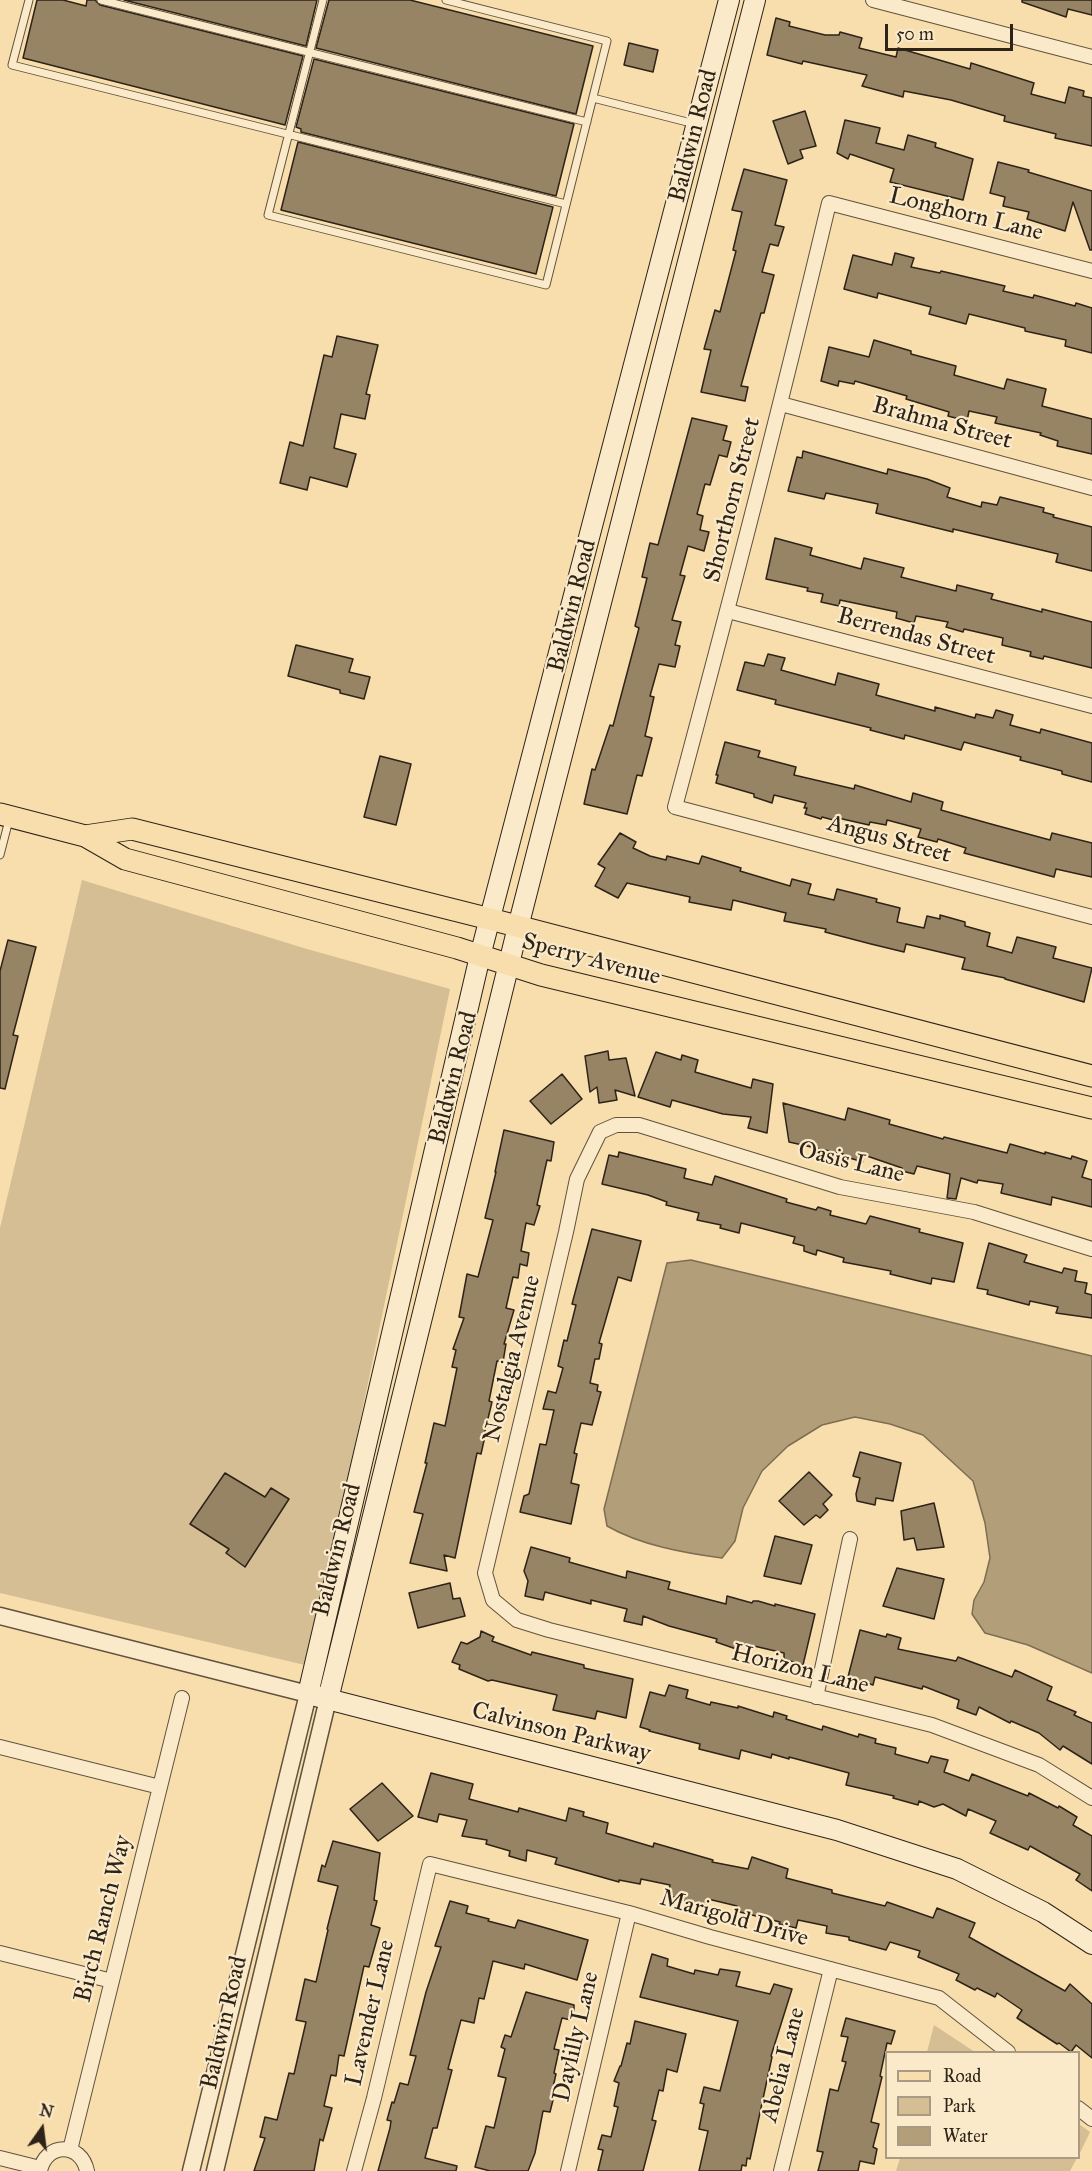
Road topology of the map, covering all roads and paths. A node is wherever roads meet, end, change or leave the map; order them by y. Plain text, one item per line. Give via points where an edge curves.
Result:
1 (29, 0) edge
2 (101, 0) edge
3 (323, 0) edge
4 (446, 0) edge
5 (729, 0) edge
6 (755, 0) edge
7 (873, 0) edge
8 (310, 52) junction
9 (1092, 57) edge
10 (593, 98) junction
11 (587, 122) junction
12 (697, 124) junction
13 (289, 134) junction
14 (829, 203) joint
15 (566, 204) junction
16 (690, 255) junction
17 (1092, 271) edge
18 (781, 404) junction
19 (1092, 488) edge
20 (728, 611) junction
21 (1092, 706) edge
22 (675, 807) joint
23 (5, 815) edge
24 (85, 836) junction
25 (0, 855) edge
26 (1092, 917) edge
27 (490, 919) junction
28 (518, 927) junction
29 (480, 956) junction
30 (508, 965) junction
31 (1092, 1076) edge
32 (1092, 1108) edge
33 (600, 1132) joint
34 (1092, 1249) edge
35 (850, 1539) dead end
36 (494, 1600) joint
37 (0, 1616) edge
38 (308, 1694) junction
39 (816, 1697) junction
40 (182, 1698) dead end
41 (328, 1699) junction
42 (0, 1747) edge
43 (160, 1787) junction
44 (1092, 1798) edge
45 (430, 1864) joint
46 (629, 1912) junction
47 (1092, 1944) edge
48 (0, 1953) edge
49 (831, 1969) junction
50 (112, 1981) junction
51 (1007, 2051) edge
52 (1080, 2110) edge
53 (1092, 2119) edge
54 (70, 2150) junction
55 (0, 2158) edge
56 (40, 2169) edge
57 (87, 2171) edge
58 (191, 2171) edge
59 (215, 2171) edge
60 (354, 2171) edge
61 (568, 2171) edge
62 (781, 2171) edge

1 - 13 lane via 12,65
2 - 8 lane
3 - 8 lane
4 - 10 lane via 607,41
5 - 12 main road, Baldwin Road
6 - 16 main road, Baldwin Road
7 - 9 street
8 - 11 lane
8 - 13 lane
10 - 11 lane
10 - 12 lane
11 - 15 lane
12 - 16 main road via 705,129 707,139 690,209
12 - 27 main road, Baldwin Road
13 - 15 lane
13 - 15 lane via 268,215 442,259 546,285
14 - 17 street, Longhorn Lane
14 - 18 street, Shorthorn Street
16 - 28 main road, Baldwin Road
18 - 19 street, Brahma Street
18 - 20 street, Shorthorn Street
20 - 21 street, Berrendas Street
20 - 22 street, Shorthorn Street
22 - 26 street, Angus Street
23 - 24 main road, Sperry Avenue
23 - 25 lane
24 - 27 main road, Sperry Avenue via 132,829
24 - 29 main road, Sperry Avenue via 125,860
27 - 28 main road, Sperry Avenue
27 - 29 main road, Baldwin Road
28 - 30 main road, Baldwin Road
28 - 31 main road, Sperry Avenue
29 - 30 main road, Sperry Avenue
29 - 38 main road, Baldwin Road
30 - 32 main road, Sperry Avenue
30 - 41 main road, Baldwin Road
33 - 34 street, Oasis Lane via 616,1125 639,1125 840,1187 974,1212
33 - 36 street, Nostalgia Avenue via 577,1179 489,1553 485,1573
35 - 39 street
36 - 39 street, Horizon Lane via 517,1620 549,1630
37 - 38 street, Calvinson Parkway
38 - 41 main road, Calvinson Parkway
38 - 58 street, Baldwin Road
39 - 44 street, Horizon Lane via 932,1725 993,1746 1039,1765
40 - 43 street, Birch Ranch Way
41 - 47 main road, Calvinson Parkway via 837,1830 957,1869 1043,1912
41 - 59 street, Baldwin Road
42 - 43 street
43 - 50 street, Birch Ranch Way
45 - 46 street, Marigold Drive
45 - 60 street, Lavender Lane
46 - 49 street, Marigold Drive via 710,1938
46 - 61 street, Daylilly Lane
48 - 50 street
49 - 51 street, Marigold Drive via 939,1998
49 - 62 street, Abelia Lane
50 - 54 street, Birch Ranch Way
52 - 53 street
54 - 56 street via 51,2153
54 - 57 street via 81,2157
55 - 56 street

